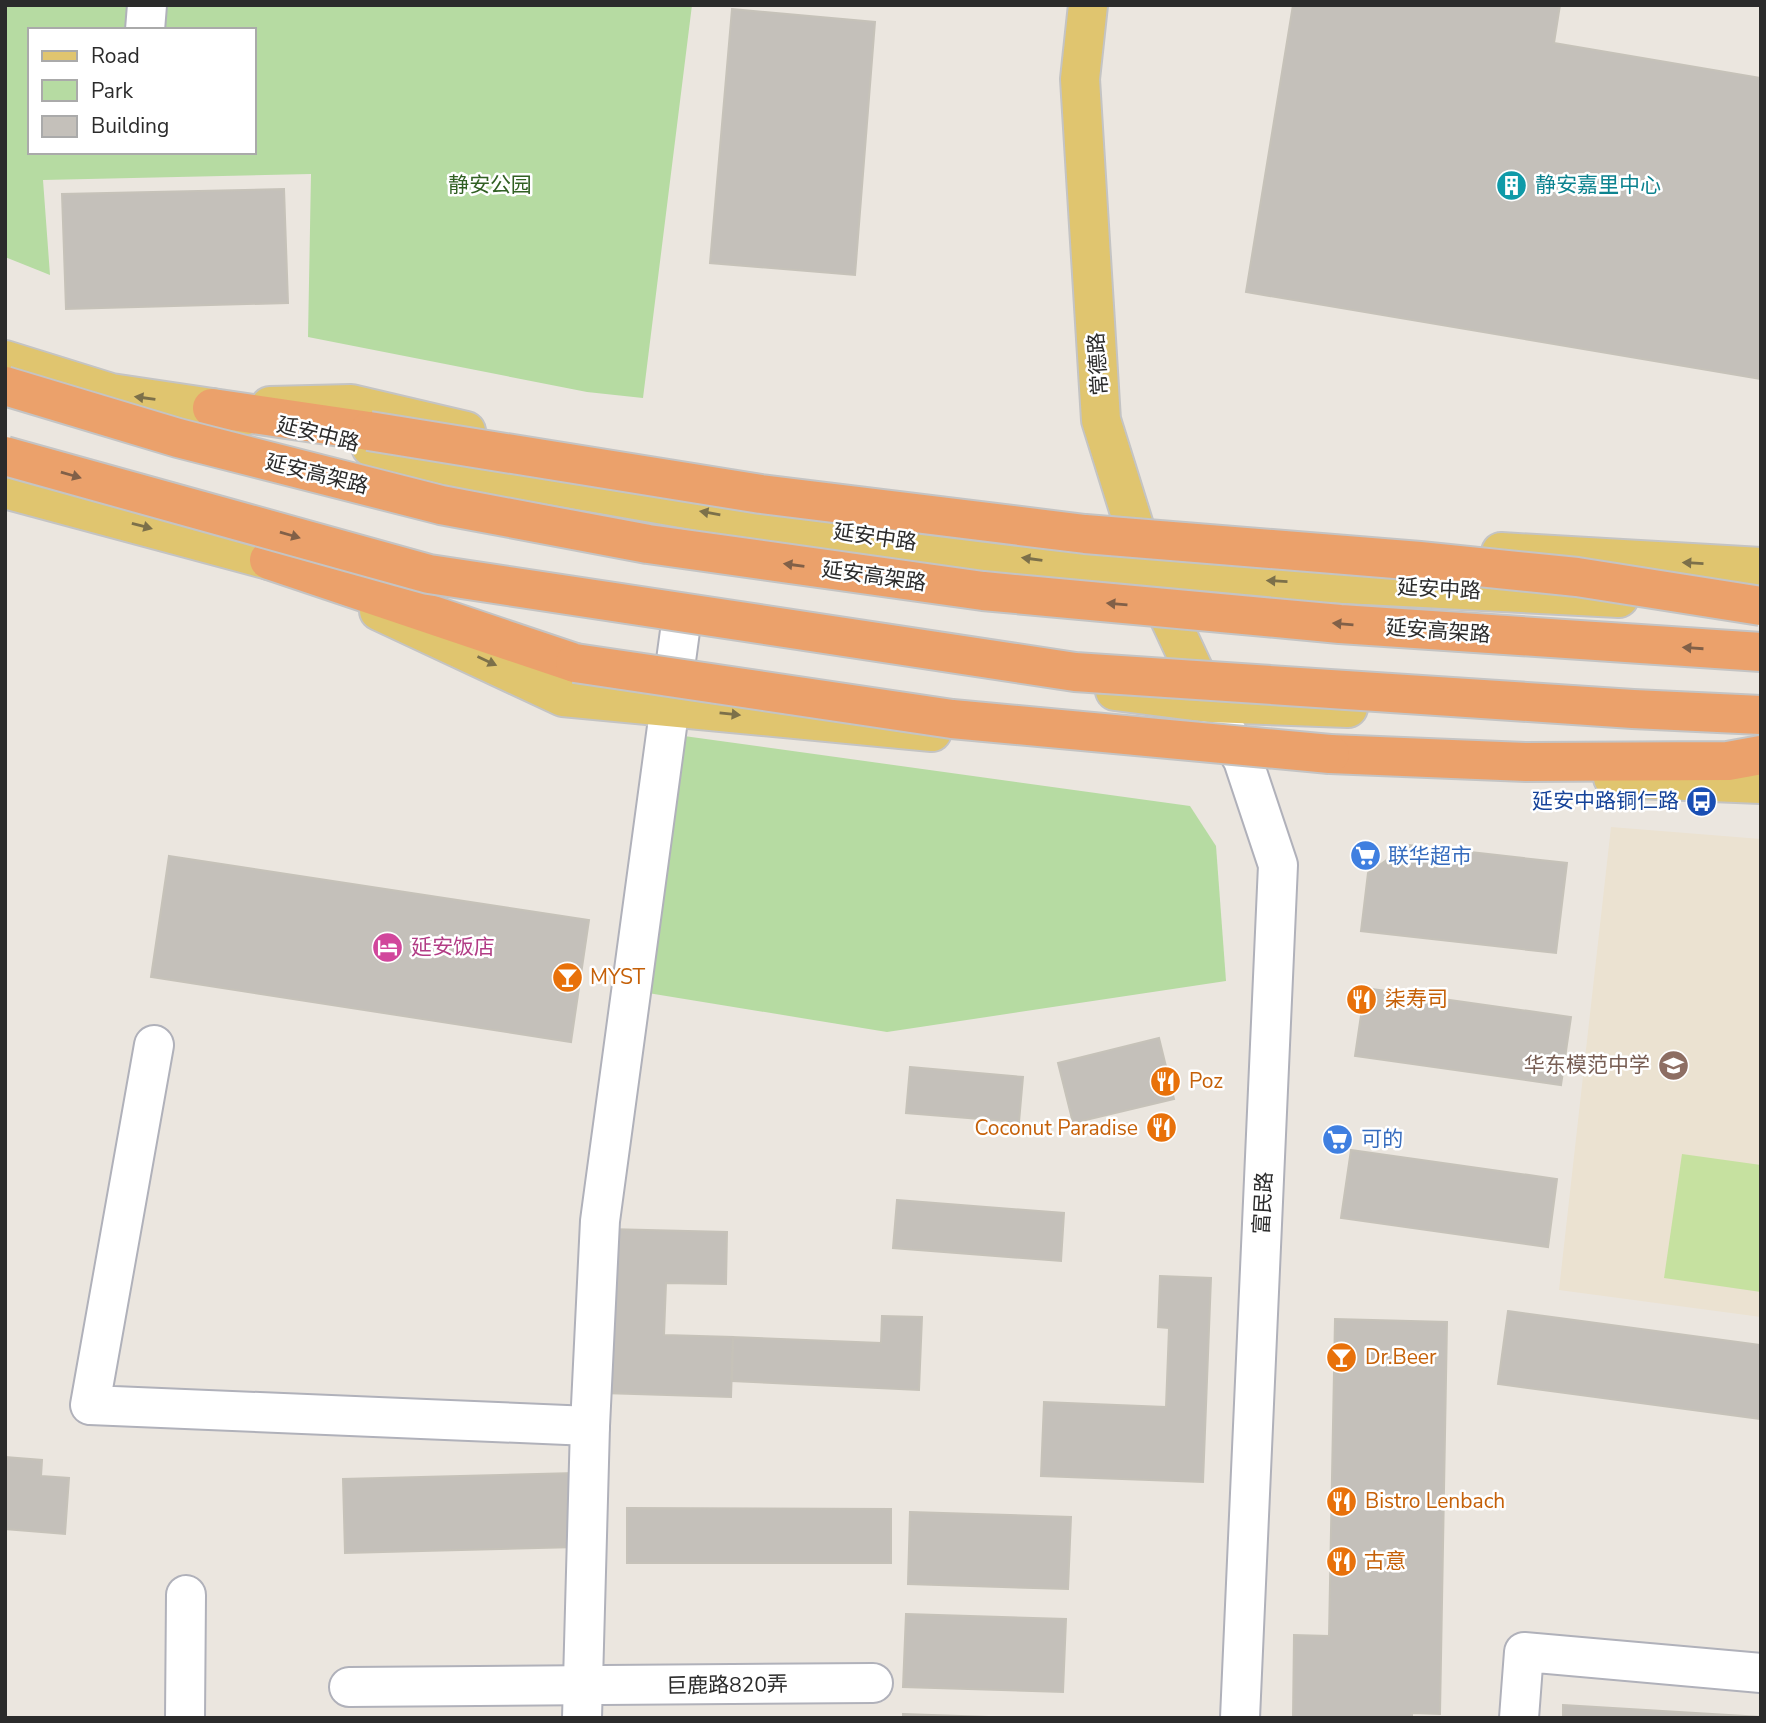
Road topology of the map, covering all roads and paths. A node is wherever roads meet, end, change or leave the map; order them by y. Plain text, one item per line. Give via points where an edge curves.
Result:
1 (147, 5) edge
2 (1088, 5) edge
3 (145, 28) edge
4 (5, 360) edge
5 (5, 386) edge
6 (212, 408) junction
7 (5, 456) edge
8 (5, 488) edge
9 (1135, 531) junction
10 (269, 560) junction
11 (1761, 567) edge
12 (1149, 574) junction
13 (1761, 605) edge
14 (680, 631) junction
15 (1761, 652) edge
16 (1209, 703) junction
17 (669, 708) junction
18 (1761, 715) edge
19 (1761, 724) edge
20 (1761, 755) edge
21 (1243, 760) junction
22 (1761, 784) edge
23 (154, 1045) dead end
24 (590, 1426) junction
25 (186, 1595) dead end
26 (1761, 1673) edge
27 (873, 1683) dead end
28 (349, 1687) dead end
29 (582, 1702) edge
30 (186, 1718) edge
31 (1240, 1718) edge
32 (1519, 1718) edge

1 - 3 street
2 - 9 main road, 常德路 via 1080,79 1101,420
6 -> 4 main road, 延安中路 via 111,393
15 -> 5 highway, 延安高架路, bridge via 1340,624 983,592 648,544 441,505 178,438
6 - 9 main road via 351,404 577,457 812,483
12 -> 6 main road, 延安中路 via 764,522 469,471
6 - 13 highway, bridge via 761,494 1085,534 1577,577
7 -> 18 highway, bridge via 429,574 1075,672
8 -> 10 main road
11 -> 9 main road
9 - 12 main road, 常德路
10 - 14 main road
10 -> 17 main road via 563,697
10 - 20 highway, bridge via 575,663 952,719 1330,754 1526,762 1728,761
13 -> 12 main road, 延安中路
12 - 16 main road, 常德路
14 - 16 main road
14 - 17 street
16 - 19 main road
16 - 21 street, 富民路
17 -> 21 main road
17 - 24 street via 600,1221
21 - 22 main road
21 - 31 street, 富民路 via 1278,865
23 - 24 street via 90,1405
24 - 29 street
25 - 30 street
26 - 32 street via 1524,1652
27 - 29 street, 巨鹿路820弄
28 - 29 street, 巨鹿路820弄

